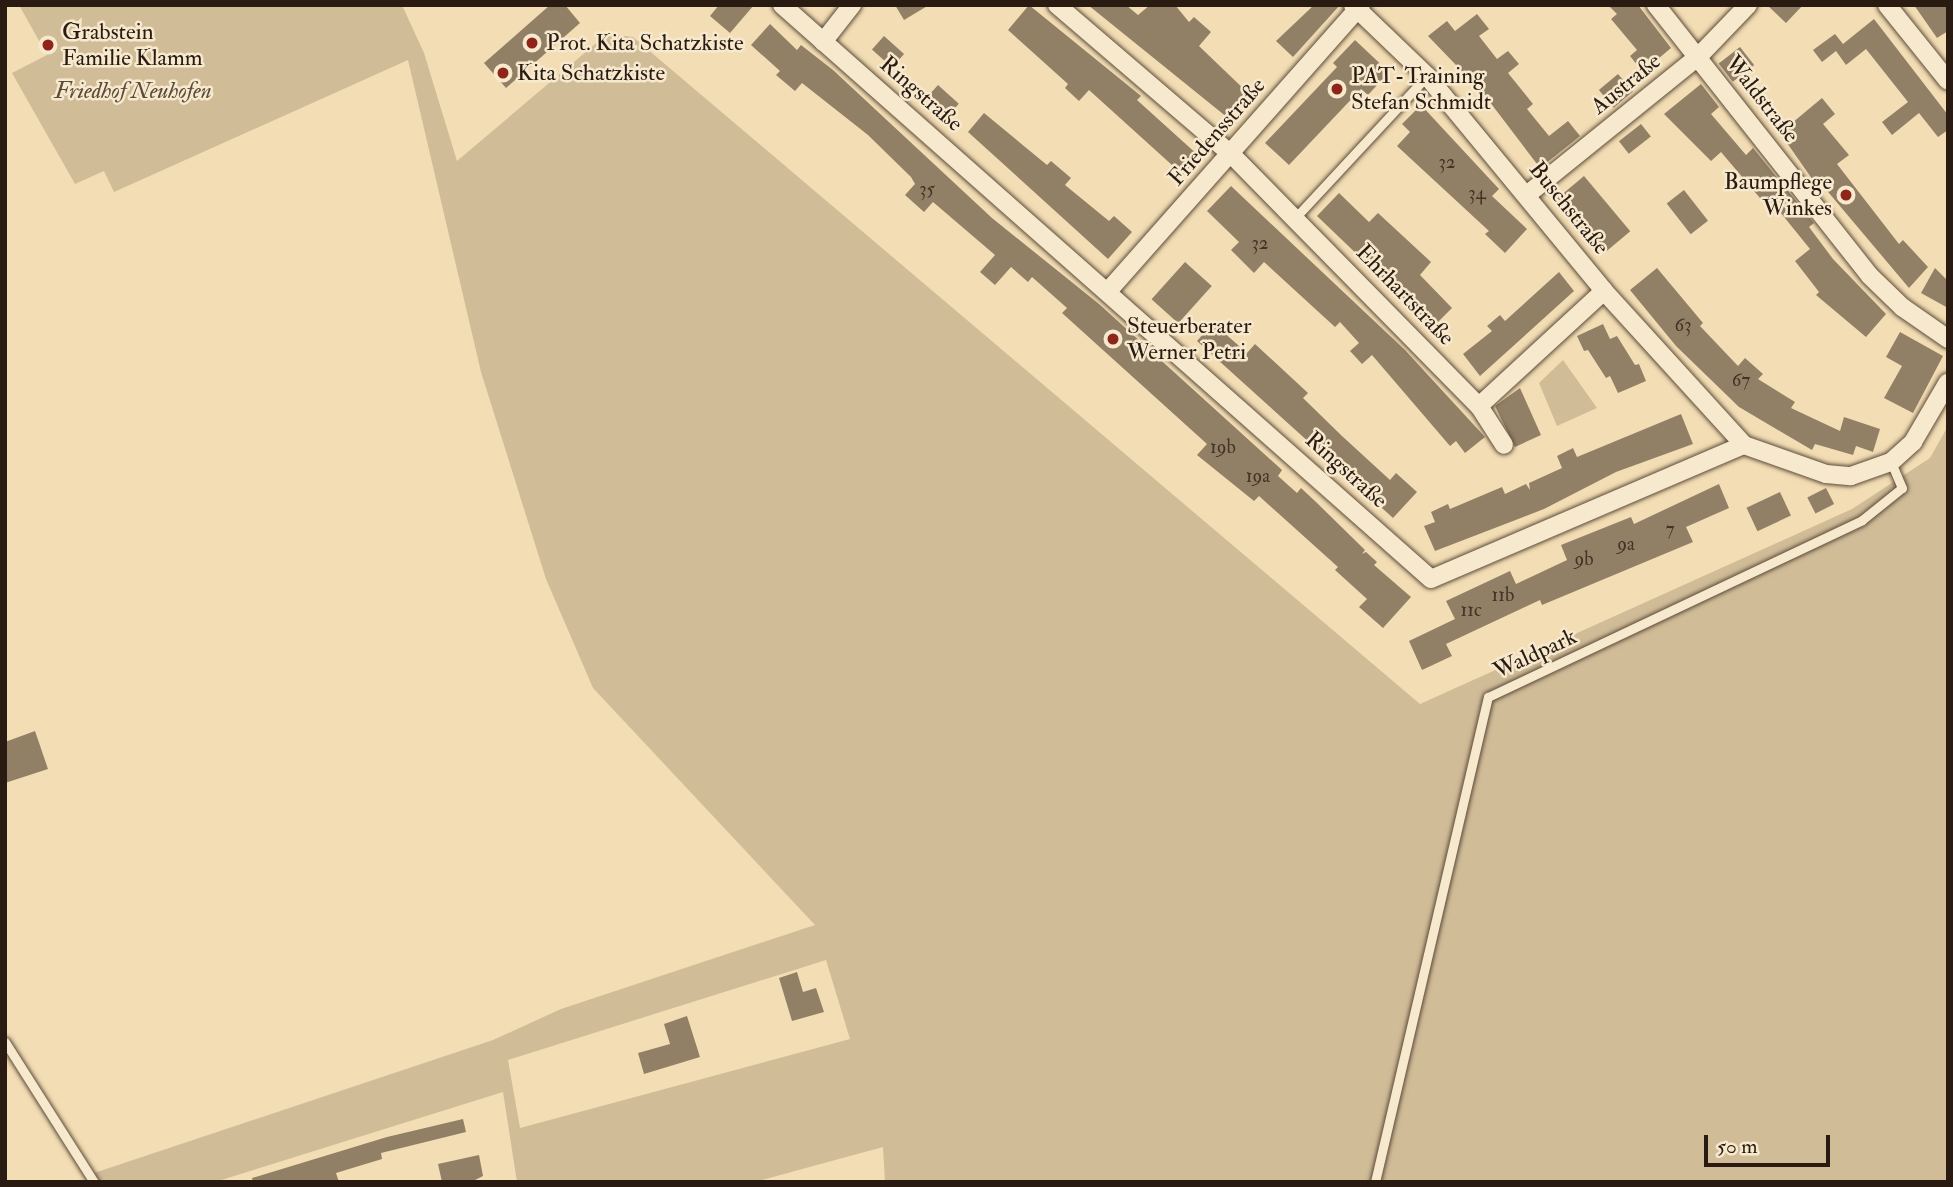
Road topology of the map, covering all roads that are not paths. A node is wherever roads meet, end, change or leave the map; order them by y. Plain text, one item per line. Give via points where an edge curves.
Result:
1 (782, 5) edge
2 (852, 5) edge
3 (1056, 5) edge
4 (1656, 5) edge
5 (1748, 5) edge
6 (1887, 5) edge
7 (1357, 7) edge
8 (823, 42) junction
9 (1698, 57) junction
10 (1427, 76) junction
11 (1948, 81) edge
12 (1231, 154) junction
13 (1528, 194) junction
14 (1295, 218) junction
15 (1109, 290) junction
16 (1604, 291) junction
17 (1948, 339) edge
18 (1948, 382) edge
19 (1479, 406) junction
20 (1744, 444) junction
21 (1504, 445) dead end
22 (1891, 462) junction
23 (5, 1042) edge
24 (94, 1182) edge
25 (1375, 1182) edge

1 - 8 street, Ringstraße
2 - 8 street
3 - 12 street, Ehrhartstraße
4 - 9 street, Waldstraße
5 - 9 street, Austraße
6 - 11 street
7 - 10 street, Buschstraße
7 - 12 street, Friedensstraße
8 - 15 street, Ringstraße
9 - 13 street, Austraße
9 - 17 street, Waldstraße via 1870,276 1902,307
10 - 13 street, Buschstraße
10 - 14 lane
12 - 14 street, Ehrhartstraße
12 - 15 street, Friedensstraße
13 - 16 street, Buschstraße
14 - 19 street, Ehrhartstraße
15 - 20 street, Ringstraße via 1431,579
16 - 19 street
16 - 20 street, Buschstraße
18 - 22 street via 1913,442
19 - 21 street, Ehrhartstraße
20 - 22 street via 1826,474 1851,476
22 - 25 lane, Waldpark via 1902,488 1862,520 1488,697
23 - 24 lane

